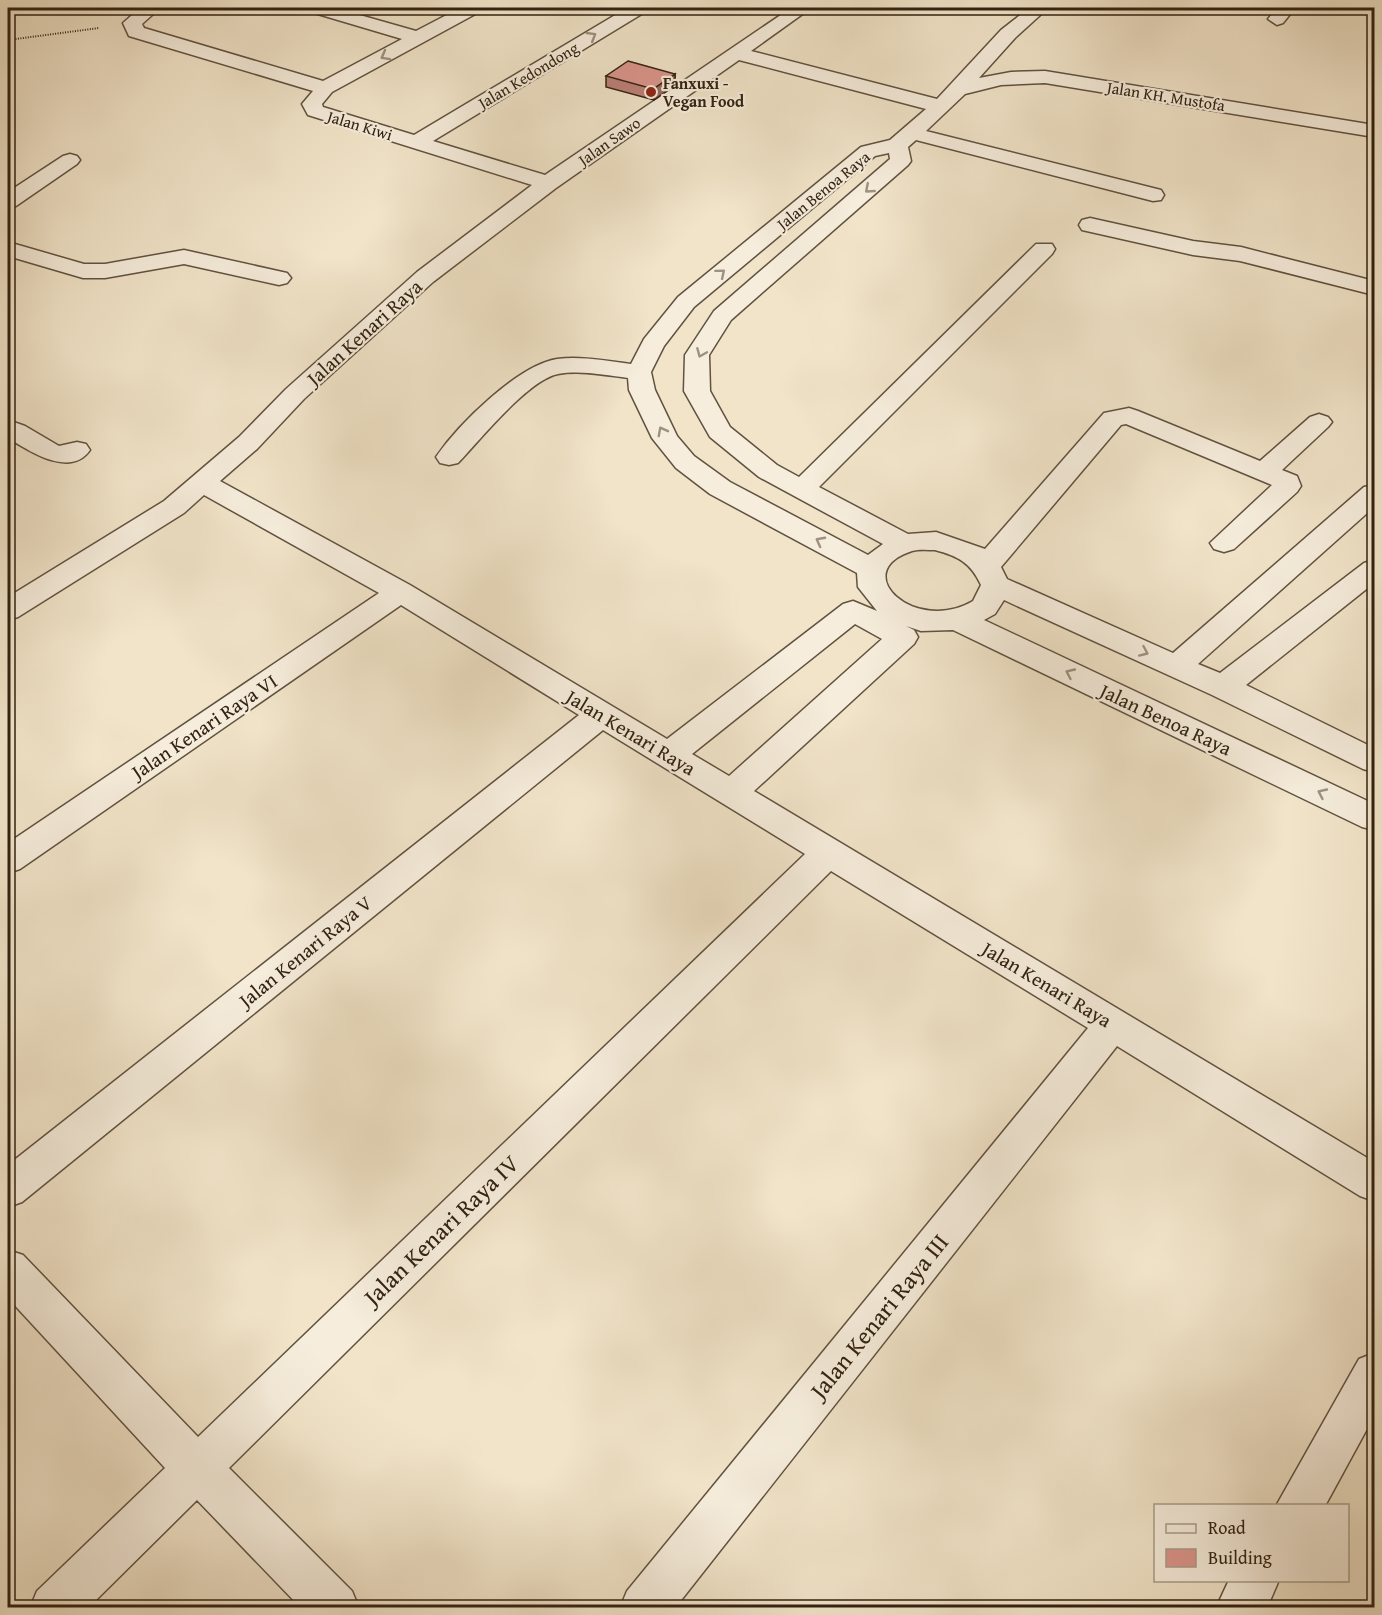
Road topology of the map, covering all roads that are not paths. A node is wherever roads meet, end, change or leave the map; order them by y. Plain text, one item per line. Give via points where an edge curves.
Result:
1 (151, 8) edge
2 (317, 8) edge
3 (473, 8) edge
4 (639, 8) edge
5 (802, 8) edge
6 (1039, 8) edge
7 (418, 38) junction
8 (735, 53) junction
9 (325, 88) junction
10 (958, 90) junction
11 (940, 106) junction
12 (1374, 131) edge
13 (904, 139) junction
14 (417, 142) junction
15 (70, 160) dead end
16 (548, 183) junction
17 (1153, 195) dead end
18 (8, 201) edge
19 (1090, 225) dead end
20 (477, 236) joint
21 (8, 249) edge
22 (1044, 249) dead end
23 (279, 278) dead end
24 (1374, 288) edge
25 (639, 372) junction
26 (1319, 422) dead end
27 (8, 428) edge
28 (77, 450) dead end
29 (449, 457) dead end
30 (1265, 471) junction
31 (201, 482) junction
32 (803, 488) junction
33 (1374, 493) edge
34 (1224, 543) dead end
35 (905, 544) junction
36 (872, 568) junction
37 (1374, 568) edge
38 (991, 575) junction
39 (400, 592) junction
40 (8, 610) edge
41 (958, 620) junction
42 (1177, 666) junction
43 (1223, 687) junction
44 (602, 714) junction
45 (668, 755) junction
46 (1374, 761) edge
47 (732, 793) junction
48 (1374, 818) edge
49 (829, 852) junction
50 (8, 860) edge
51 (1113, 1024) junction
52 (1374, 1183) edge
53 (8, 1189) edge
54 (8, 1269) edge
55 (1374, 1374) edge
56 (196, 1468) junction
57 (1300, 1504) edge
58 (1255, 1582) edge
59 (54, 1608) edge
60 (335, 1608) edge
61 (644, 1608) edge
62 (1240, 1608) edge

1 - 9 street, Jalan Kiwi via 132,23 136,32
2 - 7 street
3 - 7 street
14 -> 4 street, Jalan Kedondong
5 - 8 street, Jalan Sawo
6 - 10 street via 1008,34
7 -> 9 street
8 - 11 street
8 - 16 street, Jalan Sawo
9 - 14 street, Jalan Kiwi via 312,104 315,111
10 - 11 street
10 - 12 street, Jalan KH. Mustofa via 991,80 1045,77
11 - 13 street
13 - 17 street
25 -> 13 street, Jalan Benoa Raya via 653,344 686,302 867,151
13 -> 32 street, Jalan Benoa Raya via 901,161 722,316 697,355 697,391 719,431 768,471
14 - 16 street, Jalan Kiwi
15 - 18 street
16 - 20 street, Jalan Sawo
19 - 24 street via 1193,248 1241,254
20 - 31 street, Jalan Kenari Raya via 408,293
21 - 23 street via 83,271 105,271 184,257
22 - 32 street
25 - 29 street via 553,368 527,378
36 -> 25 street via 720,488 686,462 665,438 642,390
26 - 30 street
27 - 28 street via 56,454
30 - 34 street via 1283,478 1287,486
30 - 38 street via 1129,416 1113,418
31 - 39 street, Jalan Kenari Raya
31 - 40 street via 174,507
32 - 35 street, Jalan Benoa Raya
33 - 42 street
35 - 36 street via 884,553
35 - 38 street via 936,541 965,549
36 - 41 street via 874,593 888,608 932,623
37 - 43 street
38 - 41 street via 985,607
38 -> 42 street
39 - 44 street, Jalan Kenari Raya
39 - 50 street, Jalan Kenari Raya VI
48 -> 41 street, Jalan Benoa Raya
42 - 43 street
43 - 46 street
44 - 45 street, Jalan Kenari Raya
44 - 53 street, Jalan Kenari Raya V
45 - 47 street, Jalan Kenari Raya
45 - 47 street via 853,611 903,637
47 - 49 street, Jalan Kenari Raya
49 - 51 street, Jalan Kenari Raya
49 - 56 street, Jalan Kenari Raya IV
51 - 52 street, Jalan Kenari Raya
51 - 61 street, Jalan Kenari Raya III
54 - 56 street
55 - 57 street
56 - 59 street, Jalan Kenari Raya IV
56 - 60 street
58 - 62 street

